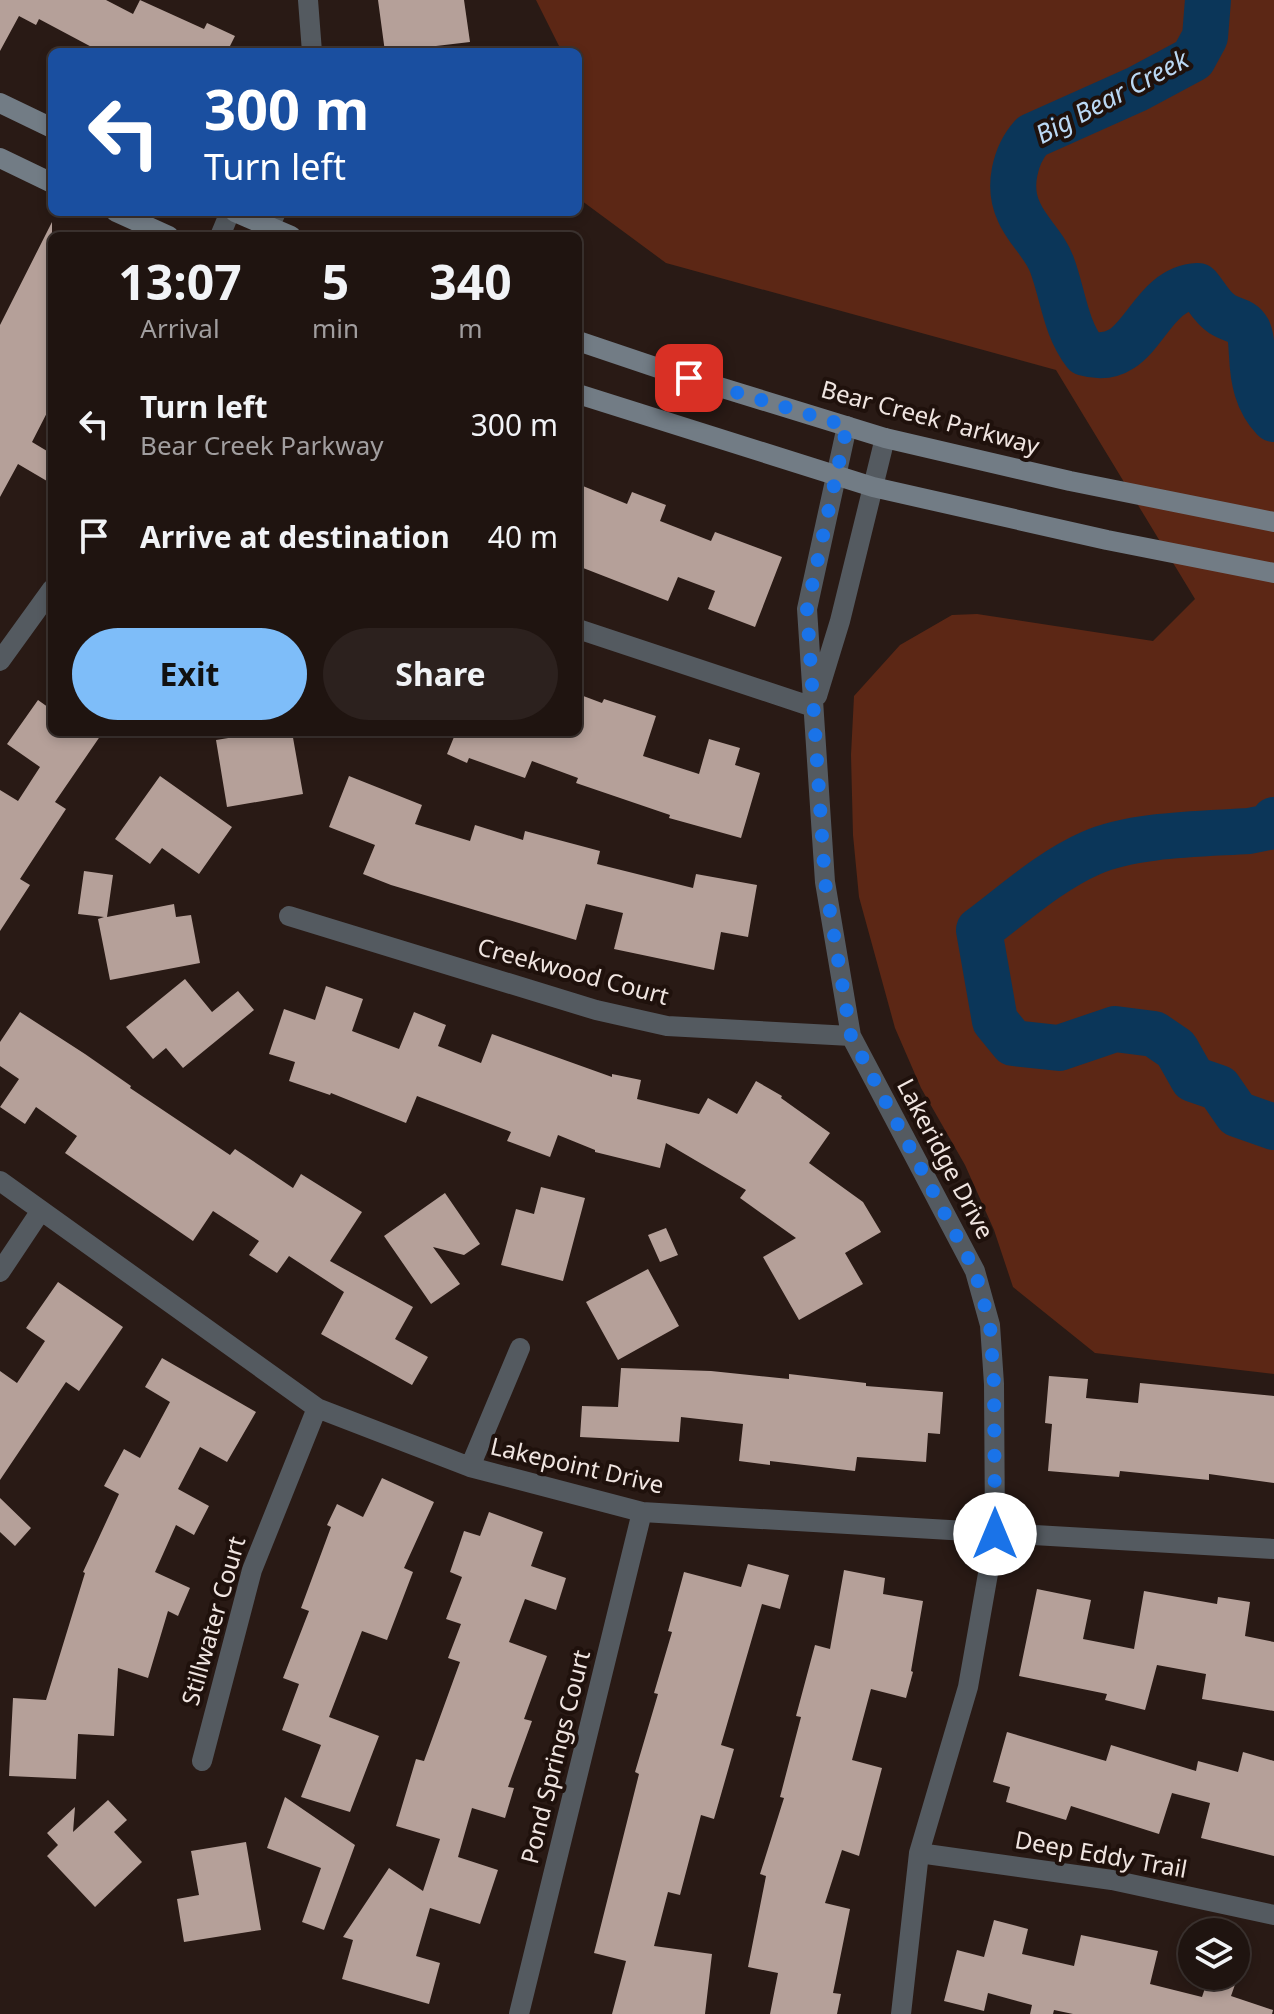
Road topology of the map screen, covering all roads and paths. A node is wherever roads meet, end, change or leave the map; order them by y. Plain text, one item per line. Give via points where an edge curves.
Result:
1 (308, 0) edge
2 (311, 48) edge
3 (0, 103) edge
4 (48, 126) edge
5 (0, 158) edge
6 (48, 181) edge
7 (125, 216) edge
8 (244, 216) edge
9 (270, 225) edge
10 (160, 232) edge
11 (582, 342) edge
12 (582, 395) edge
13 (847, 426) junction
14 (885, 438) junction
15 (835, 476) junction
16 (873, 487) junction
17 (1274, 522) edge
18 (1274, 573) edge
19 (48, 595) edge
20 (582, 630) edge
21 (0, 661) edge
22 (813, 707) junction
23 (289, 916) dead end
24 (851, 1036) junction
25 (0, 1181) edge
26 (40, 1212) junction
27 (0, 1272) edge
28 (520, 1348) dead end
29 (317, 1408) junction
30 (470, 1467) junction
31 (642, 1512) junction
32 (995, 1534) junction
33 (1274, 1549) edge
34 (202, 1761) dead end
35 (919, 1853) junction
36 (1274, 1915) edge
37 (519, 2014) edge
38 (901, 2014) edge

1 - 2 street
3 - 4 main road
5 - 6 main road
7 - 10 main road
8 - 9 main road
11 - 13 main road, Bear Creek Parkway
12 - 15 main road
13 - 14 main road, Bear Creek Parkway
13 - 15 street, Lakeridge Drive
14 - 16 street, Lakeridge Drive
14 - 17 main road, Bear Creek Parkway
15 - 16 main road
15 - 22 street, Lakeridge Drive via 807,609
16 - 18 main road
16 - 22 street, Lakeridge Drive
19 - 21 street
20 - 22 street
22 - 24 street, Lakeridge Drive via 825,882
23 - 24 street, Creekwood Court via 596,1010 667,1026
24 - 32 street, Lakeridge Drive via 975,1271 990,1325
25 - 26 street, Lakepoint Drive
26 - 27 street
26 - 29 street, Lakepoint Drive
28 - 30 street
29 - 30 street, Lakepoint Drive
29 - 34 street, Stillwater Court via 252,1570
30 - 31 street, Lakepoint Drive
31 - 32 street, Lakepoint Drive
31 - 37 street, Pond Springs Court
32 - 33 street, Lakepoint Drive
32 - 35 street, Lakeridge Drive via 968,1687
35 - 36 street, Deep Eddy Trail via 1112,1880
35 - 38 street, Lakeridge Drive

